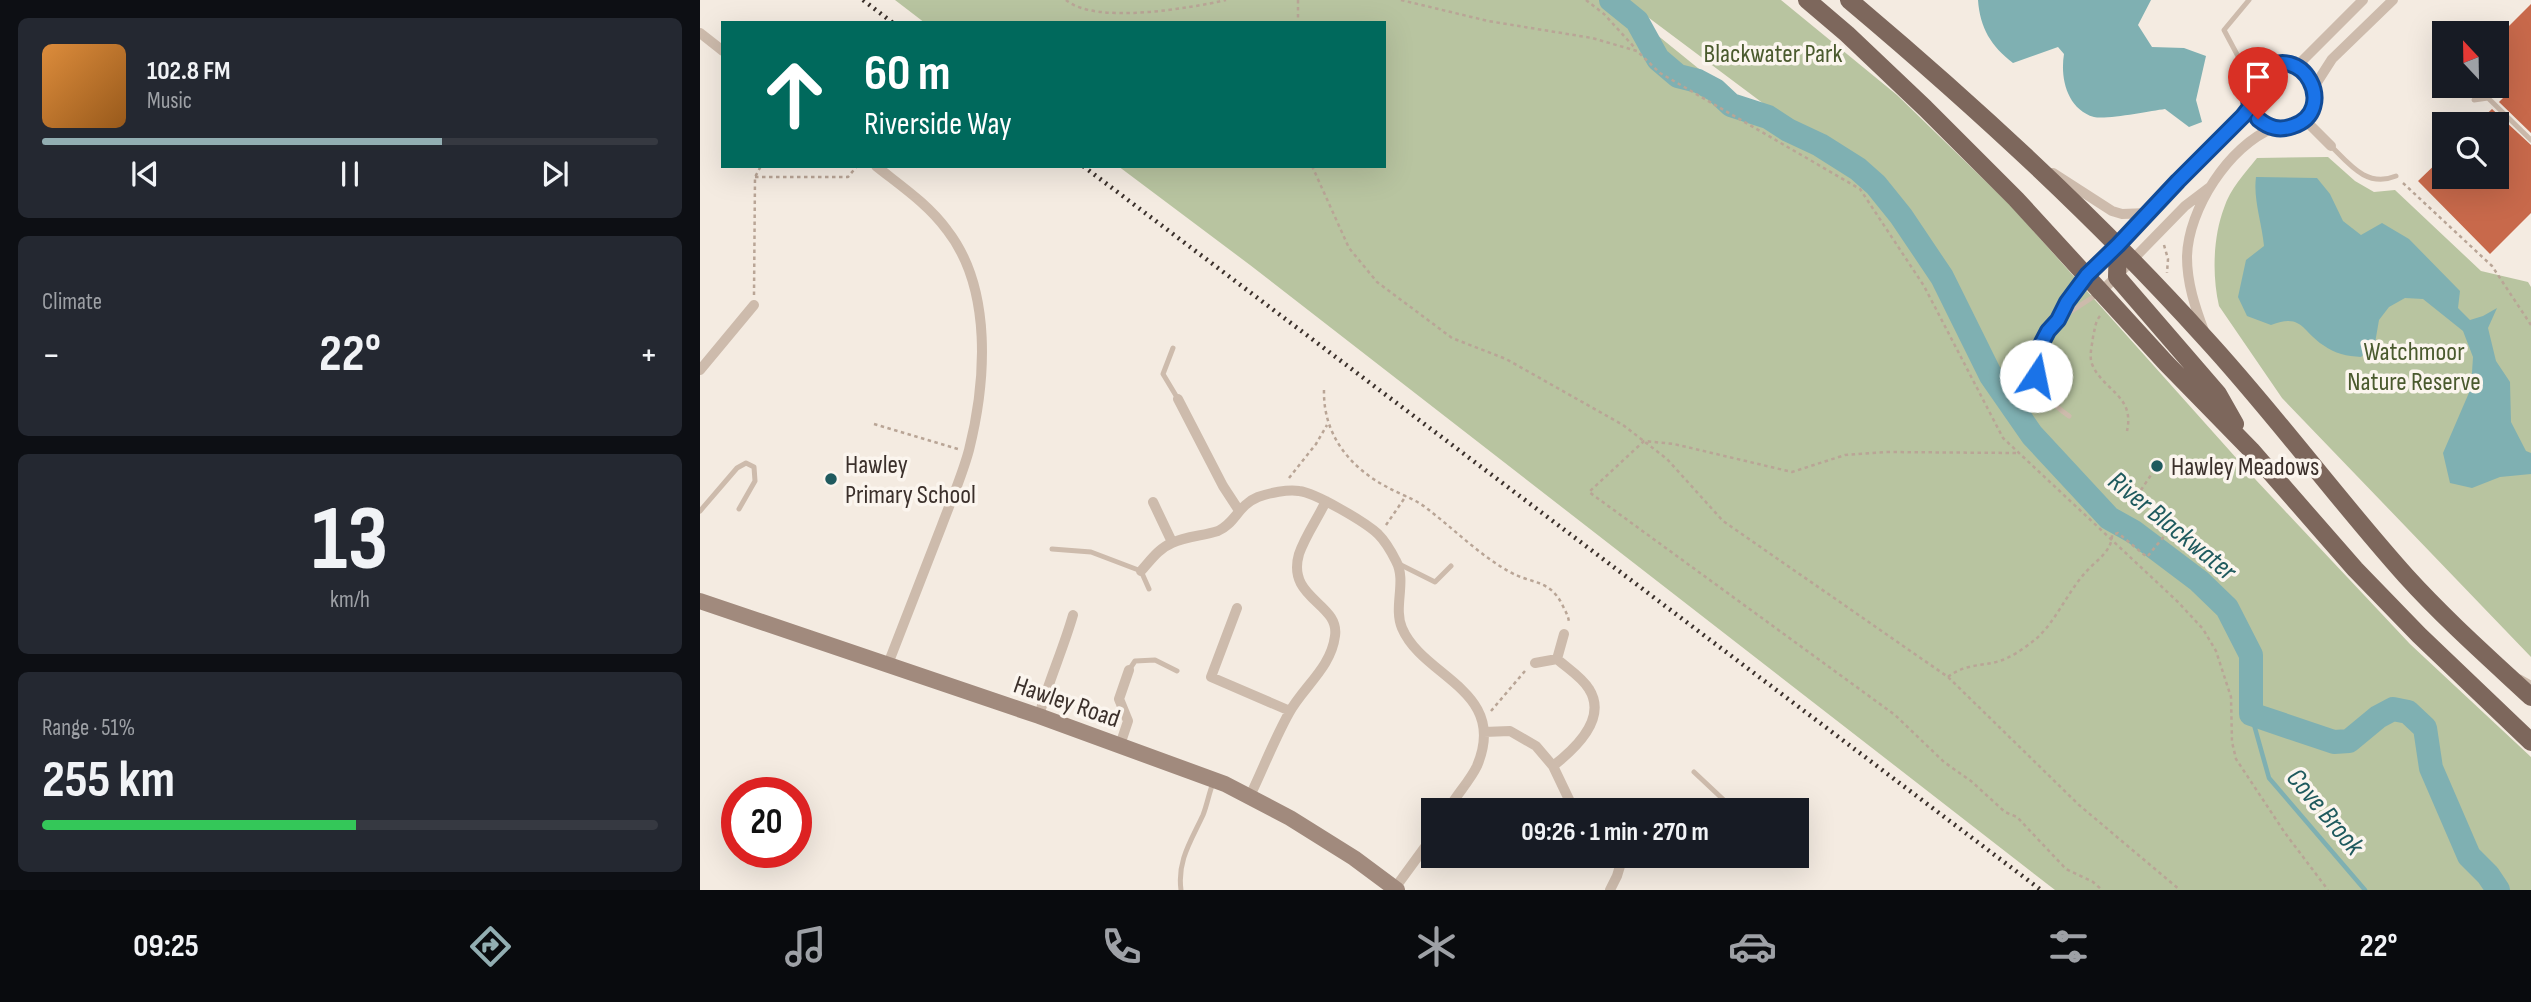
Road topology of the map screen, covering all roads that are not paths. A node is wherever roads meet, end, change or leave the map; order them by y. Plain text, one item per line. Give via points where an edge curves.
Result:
1 (1807, 0) edge
2 (1849, 0) edge
3 (2249, 0) edge
4 (2363, 0) edge
5 (2393, 0) edge
6 (700, 33) edge
7 (721, 49) edge
8 (2297, 66) junction
9 (2255, 76) junction
10 (2314, 87) junction
11 (2474, 100) dead end
12 (2250, 107) junction
13 (2305, 120) junction
14 (2273, 128) junction
15 (2531, 140) edge
16 (2330, 146) joint
17 (2025, 154) junction
18 (879, 168) edge
19 (2396, 176) road end
20 (2213, 185) junction
21 (2148, 213) junction
22 (2118, 245) junction
23 (2133, 261) junction
24 (2087, 275) junction
25 (2117, 276) junction
26 (2102, 291) junction
27 (754, 305) road end
28 (2058, 320) junction
29 (2207, 340) junction
30 (1173, 348) dead end
31 (700, 370) edge
32 (1178, 399) joint
33 (2069, 416) dead end
34 (2251, 450) junction
35 (1326, 501) junction
36 (1153, 502) dead end
37 (740, 509) dead end
38 (1238, 509) junction
39 (700, 511) edge
40 (1172, 542) junction
41 (1052, 549) dead end
42 (1398, 564) junction
43 (1451, 566) dead end
44 (1141, 571) junction
45 (1149, 589) dead end
46 (700, 601) edge
47 (1237, 608) dead end
48 (1073, 615) dead end
49 (1564, 634) road end
50 (1557, 659) junction
51 (1535, 663) road end
52 (888, 664) junction
53 (2496, 664) junction
54 (1129, 670) joint
55 (1177, 671) dead end
56 (2531, 683) edge
57 (2531, 698) edge
58 (1290, 711) junction
59 (1039, 716) junction
60 (1483, 727) junction
61 (2531, 742) edge
62 (1120, 745) junction
63 (1553, 766) junction
64 (1694, 772) dead end
65 (1213, 780) junction
66 (1250, 796) junction
67 (1456, 798) edge
68 (1568, 798) edge
69 (1722, 798) edge
70 (1421, 853) edge
71 (1618, 868) edge
72 (1396, 889) edge
73 (1181, 890) edge
74 (1610, 890) edge

1 - 24 main road via 1926,108
2 - 17 main road
3 - 9 lane via 2224,30
4 - 8 street
5 - 10 street via 2332,59
6 - 7 street
8 - 9 street via 2268,66
8 - 10 street
9 - 12 street via 2248,95
10 - 13 street via 2314,106
11 - 15 lane via 2488,98
12 - 14 street
12 - 21 street
13 - 14 street via 2285,129
13 - 16 street
14 - 20 street via 2245,143
16 - 19 lane via 2367,177 2381,182
17 - 21 street via 2105,208 2122,214
17 - 22 main road
18 - 52 street via 925,205 948,230 963,256 979,315 981,352 978,402 968,451
20 - 23 street via 2185,206
20 - 29 street via 2189,235 2187,259 2192,297
21 - 22 street
22 - 23 main road
22 - 24 street
22 - 25 main road
23 - 25 street
23 - 29 main road
24 - 26 main road
24 - 28 lane
25 - 26 street
25 - 34 main road via 2218,394
26 - 28 lane
26 - 34 main road
27 - 31 street
28 - 33 lane via 2037,352 2036,376 2056,407
29 - 53 main road via 2406,576
30 - 32 lane via 1163,374
32 - 38 street
34 - 61 main road via 2354,569
35 - 38 street via 1299,491 1279,492 1257,497
35 - 42 street via 1378,534
35 - 58 street via 1299,554 1297,573 1302,588 1330,614 1336,634 1328,661
36 - 40 street
37 - 39 lane via 756,476 754,467 746,463
38 - 40 street via 1220,530
40 - 44 street
41 - 44 lane via 1091,552
42 - 43 lane via 1435,582
42 - 60 street via 1401,627 1412,646 1469,695
44 - 45 lane
46 - 52 main road, Hawley Road
47 - 58 street via 1211,677
48 - 59 street
49 - 50 street
50 - 51 street
50 - 63 street via 1589,688 1595,703 1592,722 1578,746
52 - 59 main road, Hawley Road
53 - 56 lane
53 - 57 main road
54 - 55 lane via 1135,662 1155,660
54 - 62 street via 1119,699 1128,721
58 - 66 street
59 - 62 main road, Hawley Road
60 - 63 street via 1510,731 1536,746
60 - 67 street via 1477,766
62 - 65 main road, Hawley Road
63 - 68 street
64 - 69 lane
65 - 66 main road, Hawley Road
65 - 73 lane via 1204,813 1185,849
66 - 72 main road, Hawley Road via 1326,840
70 - 72 street
71 - 74 street

